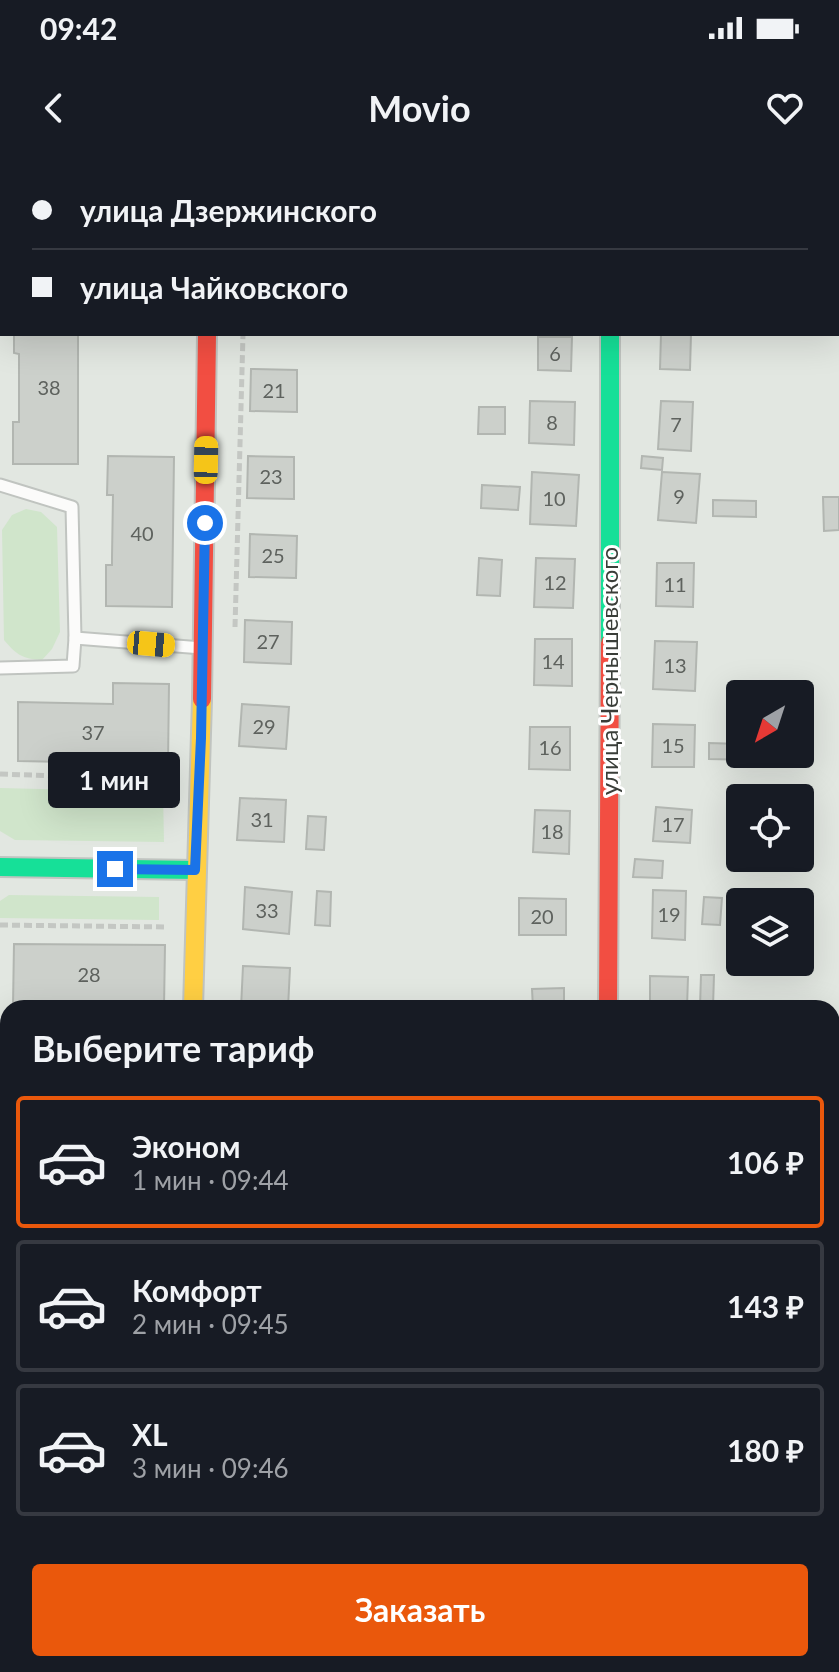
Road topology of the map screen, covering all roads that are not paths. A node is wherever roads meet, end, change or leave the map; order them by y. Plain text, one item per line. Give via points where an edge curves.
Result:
1 (207, 336) edge
2 (610, 336) edge
3 (0, 485) edge
4 (75, 638) junction
5 (203, 648) junction
6 (0, 668) edge
7 (0, 867) edge
8 (195, 870) junction
9 (193, 1000) edge
10 (608, 1000) edge

1 - 5 street
2 - 10 street, улица Чернышевского
3 - 4 lane via 72,507
4 - 5 lane
4 - 6 lane via 73,666
5 - 8 street
7 - 8 street
8 - 9 street

